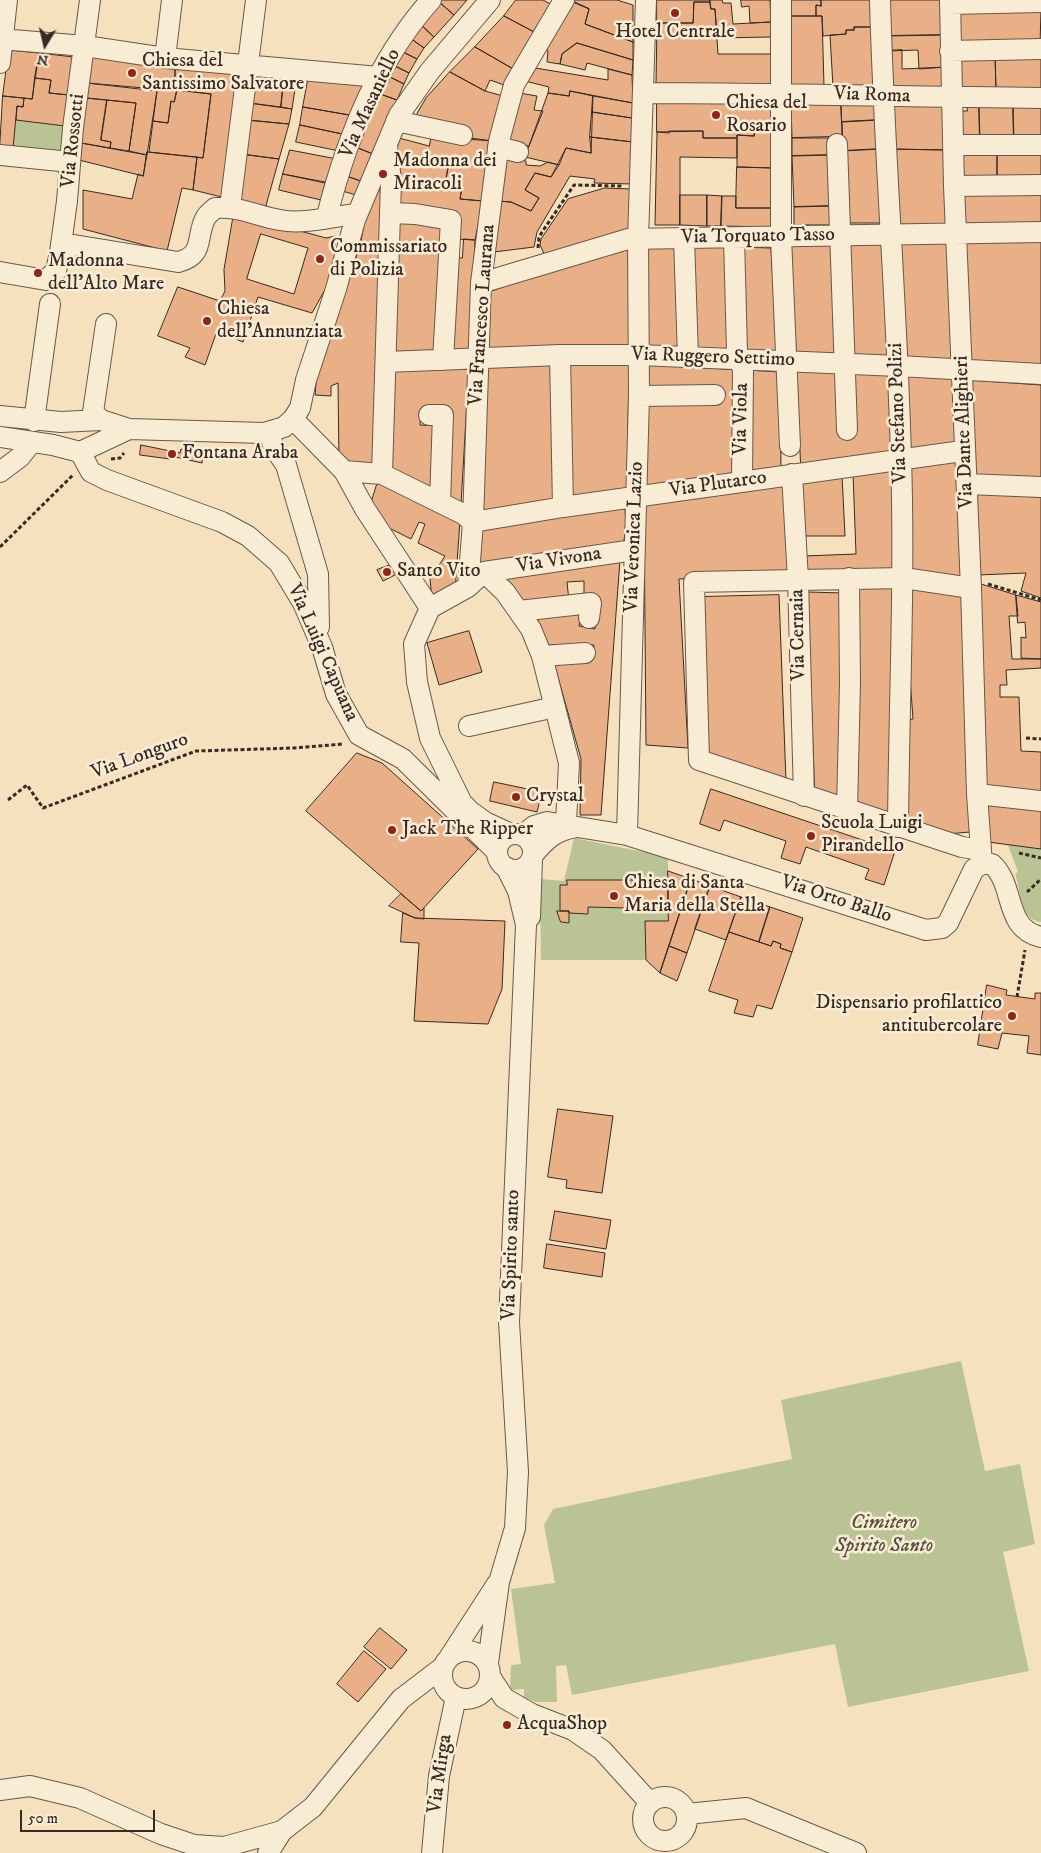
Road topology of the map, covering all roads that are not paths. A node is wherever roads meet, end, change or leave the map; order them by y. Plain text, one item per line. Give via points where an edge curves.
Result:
1 (7, 0) edge
2 (90, 0) edge
3 (172, 0) edge
4 (256, 0) edge
5 (430, 0) edge
6 (490, 0) edge
7 (564, 0) edge
8 (646, 0) edge
9 (781, 0) edge
10 (880, 0) edge
11 (950, 2) edge
12 (1041, 2) edge
13 (2, 39) edge
14 (85, 46) junction
15 (1041, 49) edge
16 (950, 51) junction
17 (165, 58) junction
18 (0, 63) edge
19 (248, 64) junction
20 (379, 77) junction
21 (644, 93) junction
22 (782, 93) junction
23 (882, 97) junction
24 (952, 98) junction
25 (1041, 98) edge
26 (396, 121) junction
27 (462, 135) dead end
28 (387, 144) junction
29 (837, 144) dead end
30 (954, 145) junction
31 (1041, 145) edge
32 (498, 147) junction
33 (518, 152) dead end
34 (0, 155) edge
35 (70, 162) junction
36 (1041, 185) edge
37 (954, 186) junction
38 (230, 207) junction
39 (390, 213) junction
40 (357, 214) junction
41 (328, 216) junction
42 (1041, 232) edge
43 (957, 233) junction
44 (890, 234) junction
45 (839, 236) junction
46 (782, 237) junction
47 (684, 238) junction
48 (734, 238) junction
49 (638, 239) junction
50 (60, 252) junction
51 (0, 272) edge
52 (481, 283) junction
53 (50, 304) dead end
54 (106, 324) dead end
55 (560, 354) junction
56 (639, 355) junction
57 (688, 357) junction
58 (477, 359) junction
59 (738, 359) junction
60 (443, 360) junction
61 (787, 361) junction
62 (386, 362) junction
63 (846, 364) junction
64 (898, 366) junction
65 (962, 370) junction
66 (1041, 374) edge
67 (639, 396) junction
68 (715, 396) dead end
69 (429, 415) dead end
70 (0, 416) edge
71 (293, 419) junction
72 (101, 420) junction
73 (34, 421) junction
74 (129, 429) junction
75 (847, 430) dead end
76 (270, 432) junction
77 (0, 437) edge
78 (31, 442) junction
79 (790, 446) dead end
80 (955, 452) dead end
81 (83, 457) junction
82 (901, 459) junction
83 (344, 471) junction
84 (0, 472) edge
85 (382, 474) junction
86 (792, 474) junction
87 (742, 482) junction
88 (967, 484) junction
89 (1041, 487) edge
90 (636, 497) junction
91 (440, 502) junction
92 (563, 506) junction
93 (474, 522) junction
94 (634, 550) junction
95 (484, 572) junction
96 (849, 578) junction
97 (904, 578) junction
98 (798, 580) junction
99 (971, 583) junction
100 (468, 587) junction
101 (580, 603) dead end
102 (430, 608) junction
103 (519, 611) junction
104 (322, 647) junction
105 (585, 653) dead end
106 (542, 656) junction
107 (556, 707) junction
108 (469, 726) dead end
109 (977, 794) junction
110 (804, 796) junction
111 (1041, 801) edge
112 (847, 810) junction
113 (573, 825) junction
114 (898, 827) junction
115 (627, 834) junction
116 (517, 835) junction
117 (533, 857) junction
118 (982, 857) junction
119 (502, 860) junction
120 (526, 925) junction
121 (1035, 935) edge
122 (499, 1582) junction
123 (446, 1662) junction
124 (489, 1670) junction
125 (459, 1696) junction
126 (401, 1699) junction
127 (532, 1714) junction
128 (0, 1790) edge
129 (650, 1803) junction
130 (687, 1814) junction
131 (282, 1830) junction
132 (669, 1847) edge
133 (268, 1853) edge
134 (432, 1853) edge
135 (856, 1853) edge

1 - 13 street
2 - 14 street, Via Rossotti
3 - 17 street
4 - 19 street
5 - 20 street, Via Masaniello via 412,21
6 - 26 street via 430,71
7 - 32 street, Via Francesco Laurana via 514,85
8 - 21 street, Via Veronica Lazio
9 - 22 street
10 - 23 street, Via Stefano Polizi
11 - 12 street
11 - 16 street, Via Dante Alighieri
13 - 14 street
13 - 18 street
14 - 17 street
14 - 35 street, Via Rossotti
15 - 16 street
16 - 24 street, Via Dante Alighieri
17 - 19 street
19 - 20 street
19 - 38 street
20 - 41 street, Via Masaniello via 337,178
21 - 22 street, Via Roma
21 - 49 street, Via Veronica Lazio
22 - 23 street, Via Roma
22 - 46 street
23 - 24 street, Via Roma
23 - 44 street, Via Stefano Polizi
24 - 25 street, Via Roma
24 - 30 street, Via Dante Alighieri
26 - 27 street
26 - 28 street
28 - 39 street via 392,181
28 - 40 street
29 - 45 street
30 - 31 street
30 - 37 street, Via Dante Alighieri
32 - 33 street
32 - 52 street, Via Francesco Laurana
34 - 35 street
35 - 50 street, Via Rossotti
36 - 37 street
37 - 43 street, Via Dante Alighieri
38 - 41 street via 281,220 316,220
38 - 50 street via 215,208 206,217 198,249 188,259 178,262 74,245
39 - 60 street via 451,220
39 - 62 street
40 - 41 street
40 - 71 street via 300,408
42 - 43 street, Via Torquato Tasso
43 - 44 street, Via Torquato Tasso
43 - 65 street, Via Dante Alighieri
44 - 45 street, Via Torquato Tasso
44 - 64 street, Via Stefano Polizi
45 - 46 street, Via Torquato Tasso
45 - 63 street
46 - 48 street, Via Torquato Tasso
46 - 61 street
47 - 48 street, Via Torquato Tasso
47 - 49 street, Via Torquato Tasso
47 - 57 street
48 - 59 street, Via Viola
49 - 52 street, Via Torquato Tasso
49 - 56 street, Via Veronica Lazio
50 - 51 street, Via Rossotti via 56,271 46,280
52 - 58 street, Via Francesco Laurana
53 - 73 street
54 - 72 street via 93,412
55 - 56 street, Via Ruggero Settimo
55 - 58 street, Via Ruggero Settimo
55 - 92 street
56 - 57 street, Via Ruggero Settimo
56 - 67 street, Via Veronica Lazio
57 - 59 street, Via Ruggero Settimo
58 - 60 street, Via Ruggero Settimo
58 - 93 street, Via Francesco Laurana
59 - 61 street, Via Ruggero Settimo
59 - 87 street, Via Viola via 743,370
60 - 62 street, Via Ruggero Settimo
61 - 63 street, Via Ruggero Settimo
61 - 79 street
62 - 85 street
63 - 64 street, Via Ruggero Settimo
63 - 75 street
64 - 65 street, Via Ruggero Settimo
64 - 82 street, Via Stefano Polizi
65 - 66 street, Via Ruggero Settimo
65 - 88 street, Via Dante Alighieri
67 - 68 street
67 - 90 street, Via Veronica Lazio
69 - 91 street via 443,415
70 - 73 street
71 - 76 street via 284,427
71 - 83 street
72 - 73 street
72 - 74 street
74 - 76 street
74 - 81 street
76 - 104 street via 273,446 286,465 318,574
77 - 78 street
78 - 81 street via 53,445
78 - 84 street via 20,457
80 - 82 street, Via Plutarco
81 - 104 street, Via Luigi Capuana via 91,472 107,480 222,522 248,536 279,563 303,603
82 - 86 street, Via Plutarco
82 - 97 street, Via Stefano Polizi
83 - 85 street
83 - 102 street
85 - 91 street
86 - 87 street, Via Plutarco
86 - 98 street, Via Cernaia
87 - 90 street, Via Plutarco
88 - 89 street
88 - 99 street, Via Dante Alighieri
90 - 92 street, Via Plutarco
90 - 94 street, Via Veronica Lazio
91 - 93 street
92 - 93 street, Via Plutarco
93 - 100 street, Via Francesco Laurana
94 - 95 street, Via Vivona
94 - 115 street, Via Veronica Lazio
95 - 100 street
95 - 103 street
96 - 97 street
96 - 98 street
96 - 112 street
97 - 99 street
97 - 114 street, Via Stefano Polizi
98 - 110 street, Via Cernaia
98 - 110 street via 694,582 699,760
99 - 109 street, Via Dante Alighieri
100 - 102 street
101 - 103 street
102 - 116 street via 414,644 417,682 430,738 462,803 485,822
103 - 106 street
104 - 119 street, Via Luigi Capuana via 336,694 359,735 403,760
105 - 106 street
106 - 107 street
107 - 108 street
107 - 113 street via 569,763
109 - 111 street
109 - 118 street, Via Dante Alighieri
110 - 112 street
112 - 114 street
113 - 115 street, Via Orto Ballo
113 - 116 street, Via Orto Ballo via 540,823
113 - 117 street via 552,835
114 - 118 street via 962,847
115 - 118 street, Via Orto Ballo via 926,930 948,923
116 - 117 street via 531,843
116 - 119 street via 501,841
117 - 119 street via 523,868 512,870
117 - 120 street via 532,912
118 - 121 street via 998,870 1006,882 1016,920
119 - 120 street, Via Luigi Capuana via 518,891
120 - 122 street, Via Spirito santo via 509,1322 518,1472 514,1528
122 - 123 street, Via Spirito santo
122 - 124 street, Via Spirito santo
123 - 124 street via 462,1651 470,1651 477,1653
123 - 125 street via 444,1684
123 - 126 street
124 - 125 street via 484,1691
124 - 127 street via 504,1698
125 - 126 street
125 - 127 street
125 - 134 street, Via Mirga via 439,1776
126 - 131 street via 312,1807
127 - 129 street via 573,1730 602,1750
128 - 131 street via 30,1786 80,1798 194,1845 224,1847
129 - 130 street via 656,1798 672,1798 679,1801
129 - 132 street via 645,1809 644,1824 652,1837
130 - 132 street via 685,1829
130 - 135 street via 746,1808
131 - 133 street

